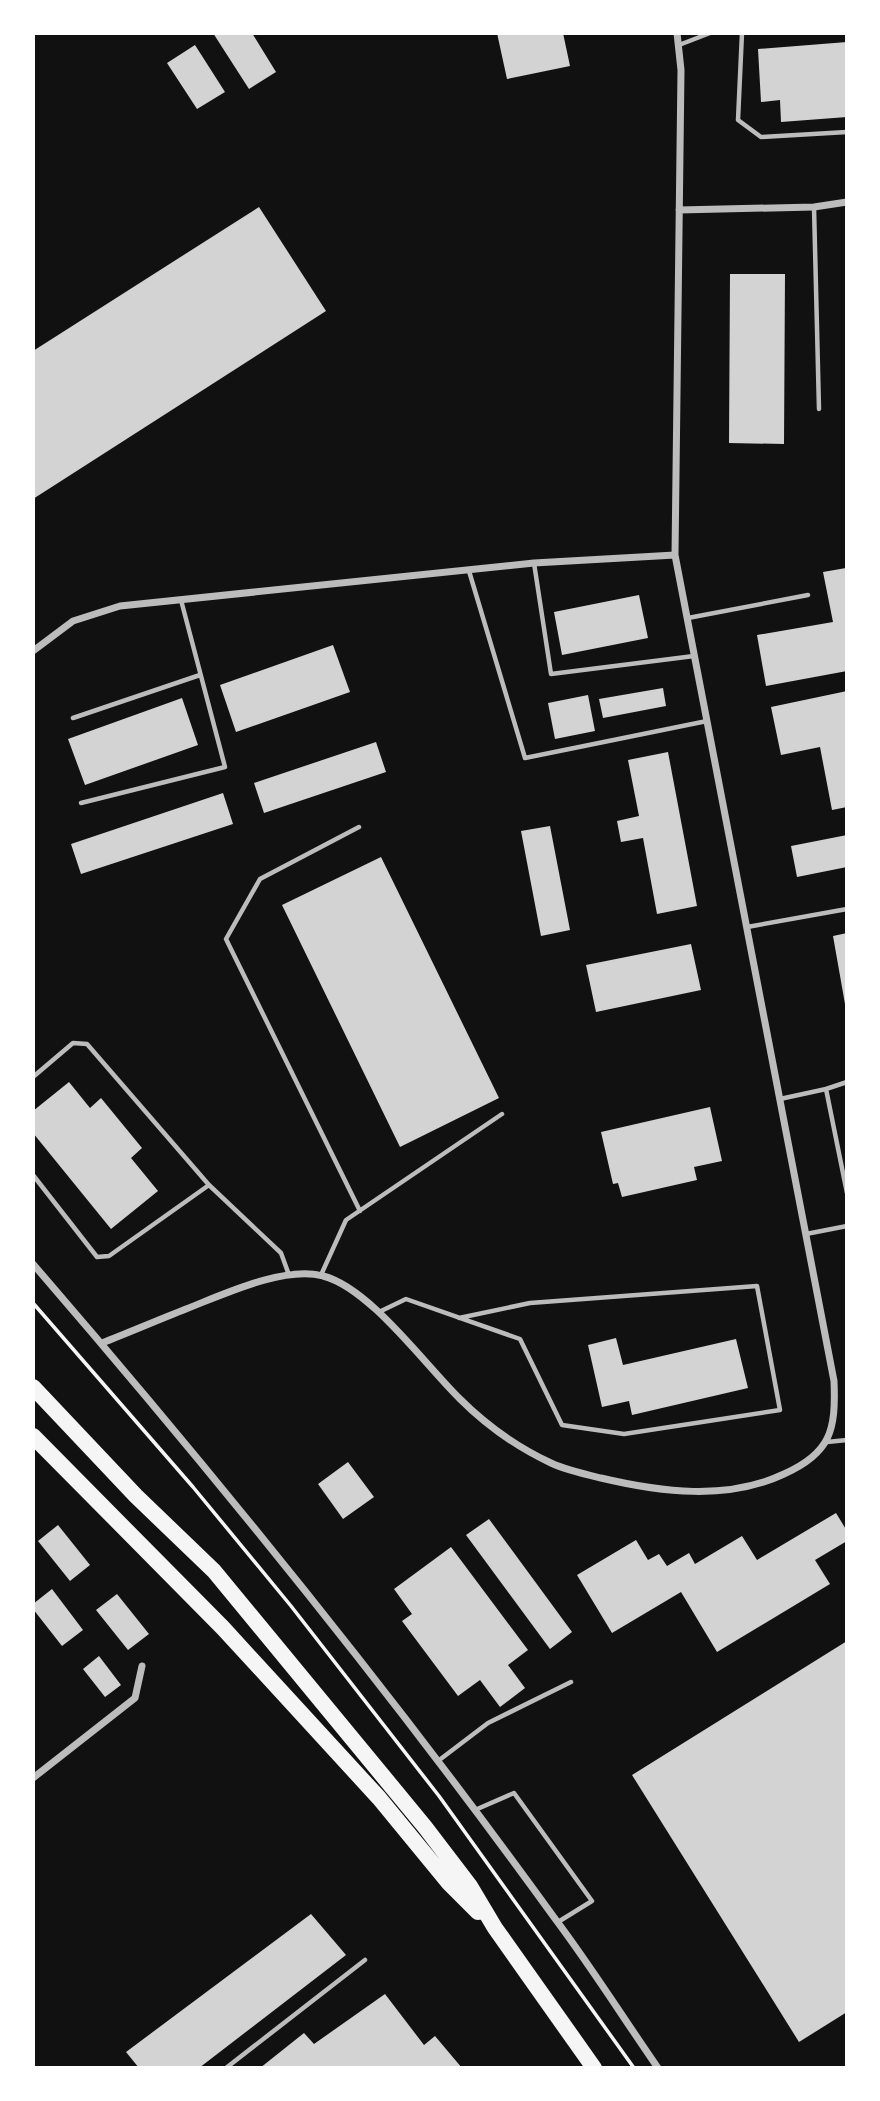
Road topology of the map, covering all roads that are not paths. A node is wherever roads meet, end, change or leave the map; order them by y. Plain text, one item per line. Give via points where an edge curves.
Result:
1 (677, 33) edge
2 (710, 33) edge
3 (742, 33) edge
4 (679, 45) junction
5 (847, 132) edge
6 (847, 202) edge
7 (814, 207) junction
8 (679, 209) junction
9 (820, 409) dead end
10 (675, 555) junction
11 (534, 564) junction
12 (469, 571) junction
13 (808, 595) dead end
14 (181, 600) junction
15 (687, 618) junction
16 (33, 651) edge
17 (694, 656) junction
18 (200, 676) junction
19 (73, 718) dead end
20 (707, 721) junction
21 (81, 803) dead end
22 (359, 827) dead end
23 (847, 909) edge
24 (746, 927) junction
25 (33, 1077) edge
26 (847, 1082) edge
27 (826, 1089) junction
28 (779, 1099) junction
29 (502, 1114) dead end
30 (33, 1175) edge
31 (209, 1185) junction
32 (847, 1193) edge
33 (360, 1210) junction
34 (847, 1226) edge
35 (806, 1234) junction
36 (33, 1264) edge
37 (289, 1275) junction
38 (321, 1275) junction
39 (379, 1312) junction
40 (459, 1318) junction
41 (102, 1343) junction
42 (33, 1387) edge
43 (33, 1436) edge
44 (847, 1440) edge
45 (827, 1442) junction
46 (142, 1666) dead end
47 (571, 1682) dead end
48 (437, 1761) junction
49 (33, 1778) edge
50 (475, 1810) junction
51 (558, 1922) junction
52 (495, 1928) junction
53 (365, 1960) dead end
54 (226, 2068) edge
55 (594, 2068) edge
56 (658, 2068) edge

1 - 4 street
2 - 4 lane
3 - 5 lane via 738,120 761,137
4 - 8 street
6 - 7 street
7 - 8 street
7 - 9 lane
8 - 10 street
10 - 11 street
10 - 15 street
11 - 12 street
11 - 17 lane via 551,674
12 - 14 street
12 - 20 lane via 525,758
13 - 15 lane
14 - 16 street via 120,606 73,621
14 - 18 lane
15 - 17 street
17 - 20 street
18 - 19 lane
18 - 21 lane via 225,767
20 - 24 street
22 - 33 lane via 260,879 226,939
23 - 24 lane
24 - 28 street
25 - 31 lane via 74,1044 87,1044
26 - 27 lane
27 - 28 lane
27 - 32 lane
28 - 35 street
29 - 33 lane
30 - 31 lane via 97,1257 109,1256
31 - 37 lane via 281,1253
33 - 38 lane via 346,1220
34 - 35 lane
35 - 45 street via 834,1381 835,1412
36 - 41 street
37 - 38 street
37 - 41 street via 246,1286
38 - 39 street via 338,1280
39 - 40 lane via 406,1299
39 - 45 street via 488,1426 551,1463 582,1474 664,1490 735,1488 801,1466
40 - 40 lane via 520,1339 562,1425 624,1434 780,1410 757,1286 530,1303
41 - 48 street via 333,1624
42 - 52 highway via 214,1571 425,1827
43 - 52 highway via 223,1628 379,1798 448,1882
44 - 45 lane
46 - 49 street via 135,1698
47 - 48 lane via 488,1723
48 - 50 street
50 - 51 street
50 - 51 lane via 514,1793 592,1901
51 - 56 street
52 - 55 highway
53 - 54 lane

